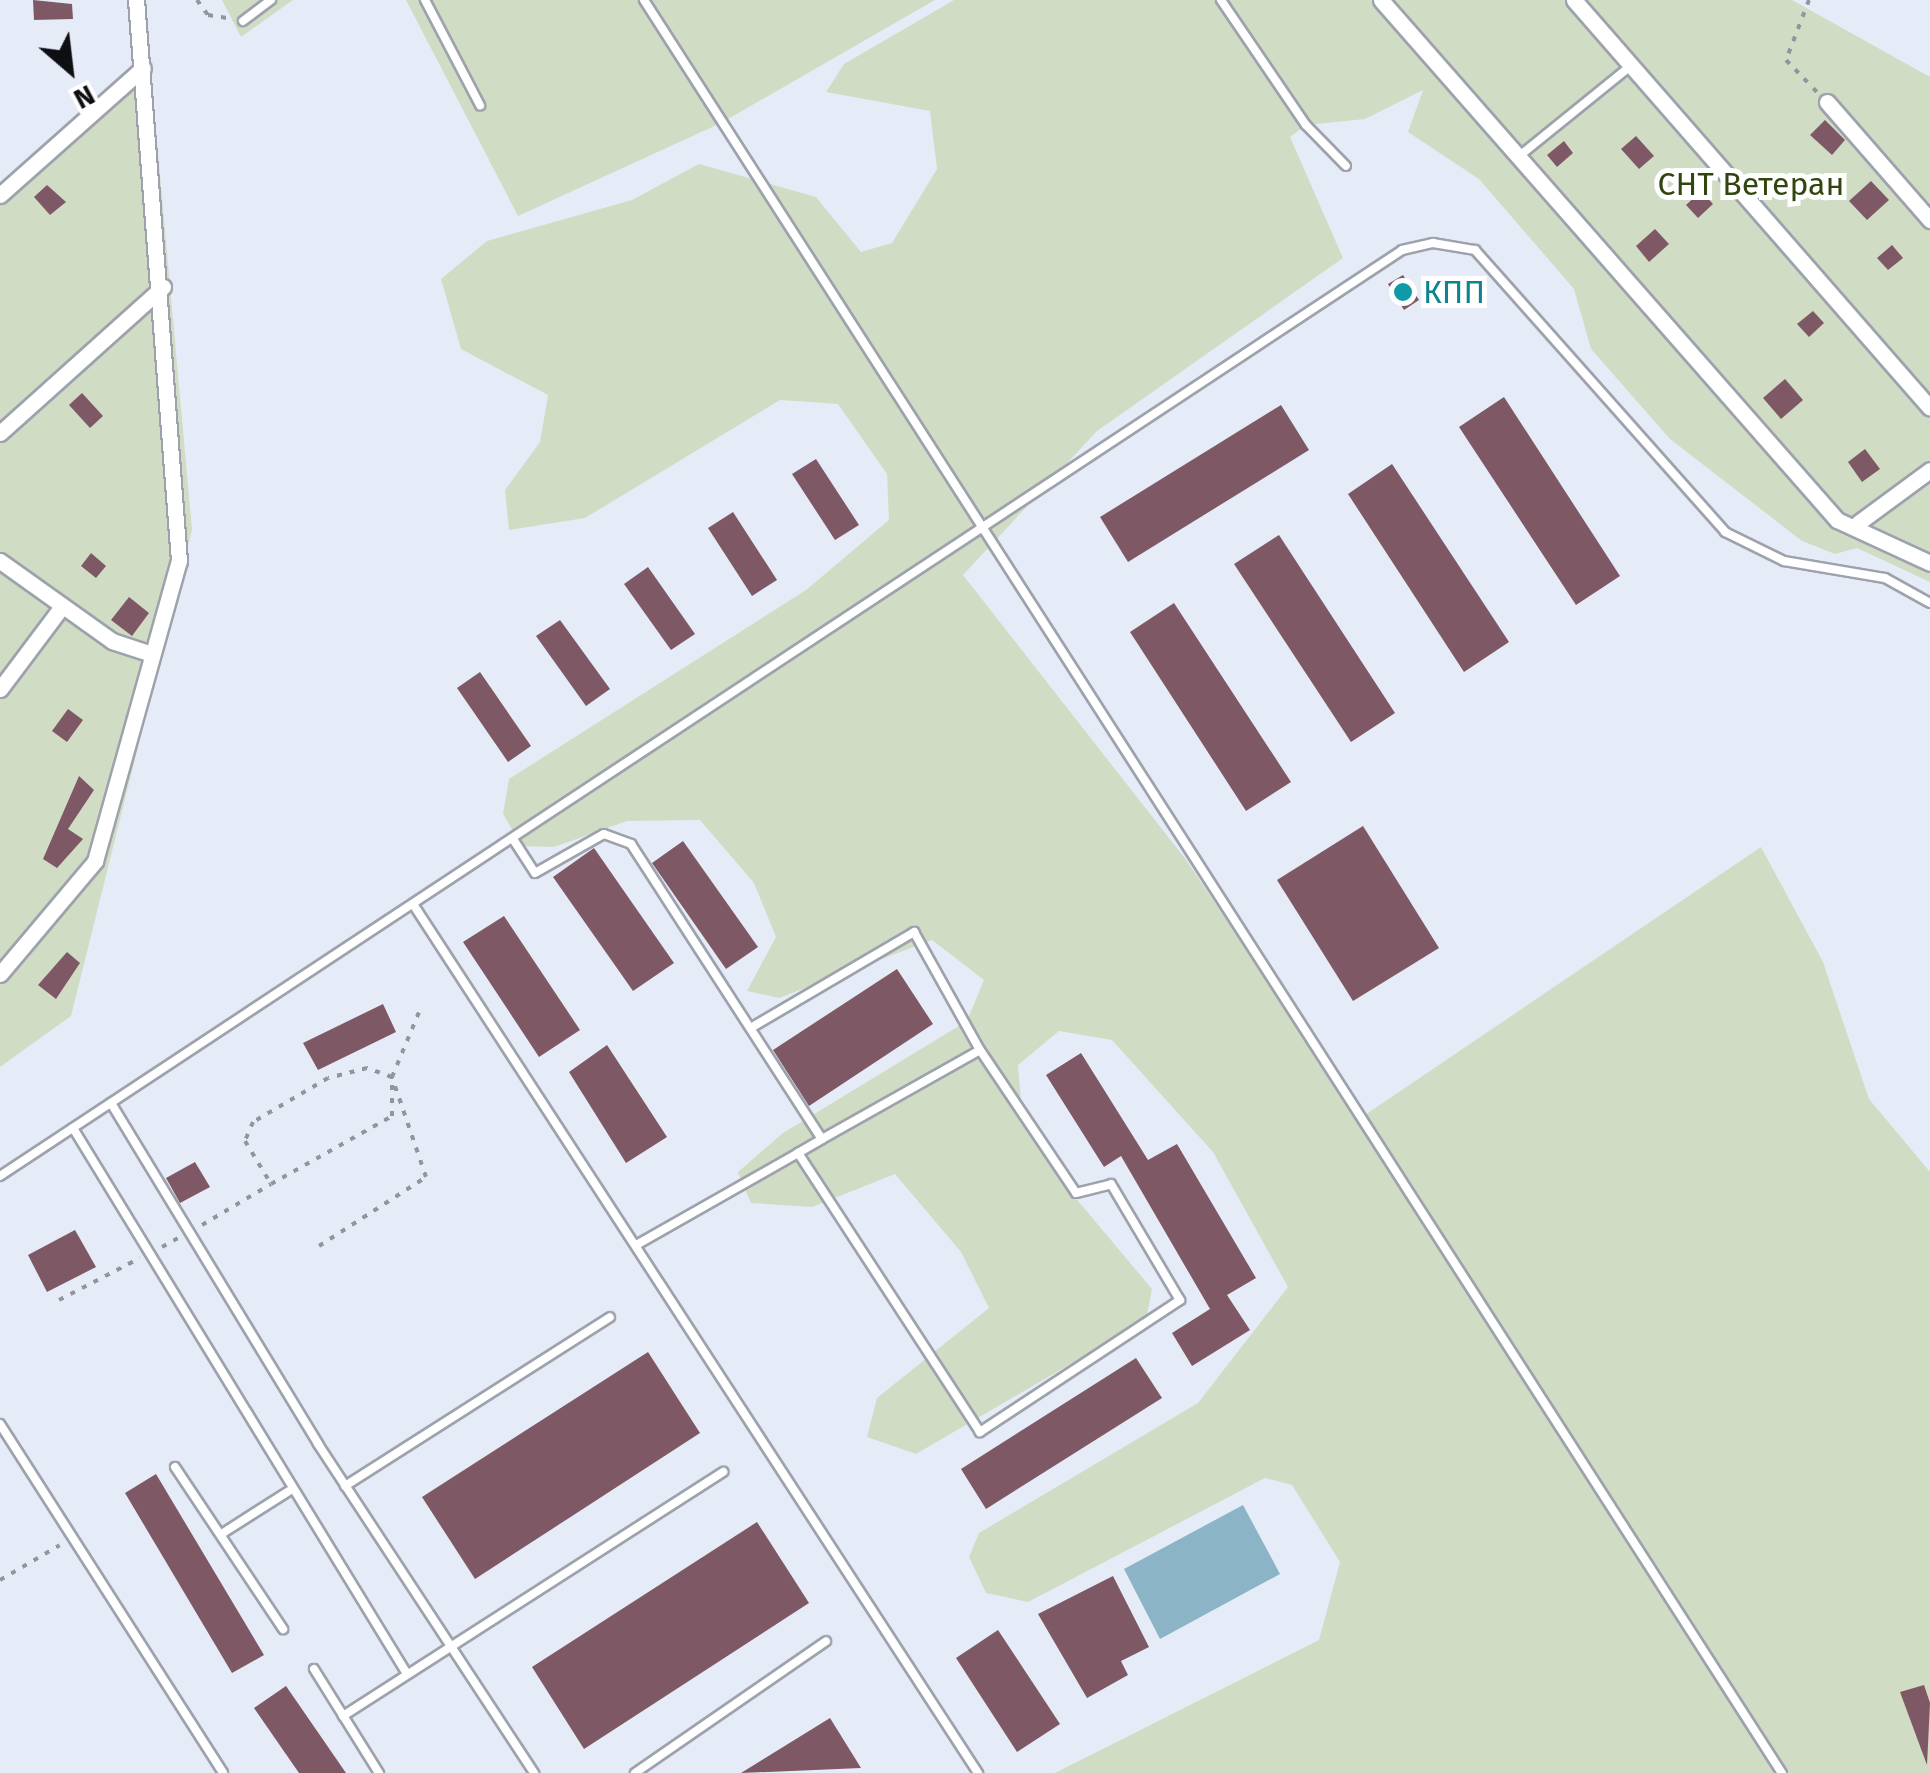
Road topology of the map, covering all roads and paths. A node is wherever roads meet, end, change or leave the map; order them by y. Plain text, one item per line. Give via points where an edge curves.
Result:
1 (136, 0) edge
2 (197, 0) edge
3 (271, 0) edge
4 (426, 0) edge
5 (644, 0) edge
6 (1221, 0) edge
7 (1381, 0) edge
8 (1574, 0) edge
9 (1809, 0) edge
10 (244, 20) joint
11 (143, 68) junction
12 (1628, 68) junction
13 (1827, 102) joint
14 (480, 105) dead end
15 (1522, 153) junction
16 (1346, 166) dead end
17 (0, 195) edge
18 (1930, 220) edge
19 (164, 287) junction
20 (1930, 408) edge
21 (0, 433) edge
22 (1930, 470) edge
23 (1858, 523) junction
24 (978, 530) junction
25 (0, 561) edge
26 (1930, 563) edge
27 (1930, 603) edge
28 (60, 609) junction
29 (149, 653) junction
30 (0, 689) edge
31 (513, 838) junction
32 (413, 904) junction
33 (0, 974) edge
34 (420, 1012) dead end
35 (754, 1026) junction
36 (980, 1050) junction
37 (392, 1078) junction
38 (111, 1103) junction
39 (73, 1128) junction
40 (822, 1140) junction
41 (798, 1153) junction
42 (0, 1176) edge
43 (270, 1184) junction
44 (188, 1234) junction
45 (638, 1244) junction
46 (318, 1246) dead end
47 (146, 1255) junction
48 (59, 1300) dead end
49 (610, 1318) dead end
50 (0, 1424) edge
51 (176, 1467) dead end
52 (723, 1472) dead end
53 (345, 1486) junction
54 (289, 1491) junction
55 (223, 1534) junction
56 (72, 1538) junction
57 (0, 1580) edge
58 (283, 1630) dead end
59 (826, 1641) dead end
60 (449, 1646) junction
61 (314, 1669) dead end
62 (407, 1674) junction
63 (342, 1716) junction
64 (223, 1773) edge
65 (379, 1773) edge
66 (534, 1773) edge
67 (634, 1773) edge
68 (978, 1773) edge
69 (1782, 1773) edge

1 - 11 street
2 - 10 path via 208,15
3 - 10 lane
4 - 14 lane
5 - 24 lane
6 - 16 lane via 1306,125
7 - 15 street
8 - 12 street via 1621,45
9 - 13 path via 1786,60
11 - 17 street
11 - 19 street
12 - 15 lane
12 - 20 street
13 - 18 street
15 - 23 street via 1559,210 1796,478 1837,520
19 - 21 street
19 - 29 street via 182,525
22 - 23 street
23 - 26 street
24 - 27 lane via 1402,250 1433,243 1475,250 1504,277 1725,532 1784,561 1885,578
24 - 31 lane
24 - 69 lane
25 - 28 street
28 - 29 street
28 - 30 street
29 - 33 street via 95,861
31 - 32 lane
31 - 35 lane via 535,872 604,834 631,844
32 - 38 lane
32 - 45 lane
34 - 37 path
35 - 36 lane via 914,932
35 - 40 lane
36 - 40 lane
36 - 41 lane via 1076,1192 1111,1184 1180,1300 980,1432
37 - 43 path via 392,1116
37 - 43 path via 366,1068 328,1078 253,1122 245,1141
37 - 46 path via 426,1177
38 - 39 lane
38 - 44 lane
39 - 42 lane
39 - 47 lane
40 - 41 lane
41 - 45 lane
43 - 44 path
44 - 47 path
44 - 53 lane
45 - 68 lane
47 - 48 path
47 - 54 lane
49 - 53 lane
50 - 56 lane
51 - 55 lane
52 - 60 lane
53 - 60 lane
54 - 55 lane
54 - 62 lane
55 - 58 lane
56 - 57 path
56 - 64 lane
59 - 67 lane
60 - 62 lane
60 - 66 lane
61 - 63 lane
62 - 63 lane
63 - 65 lane

